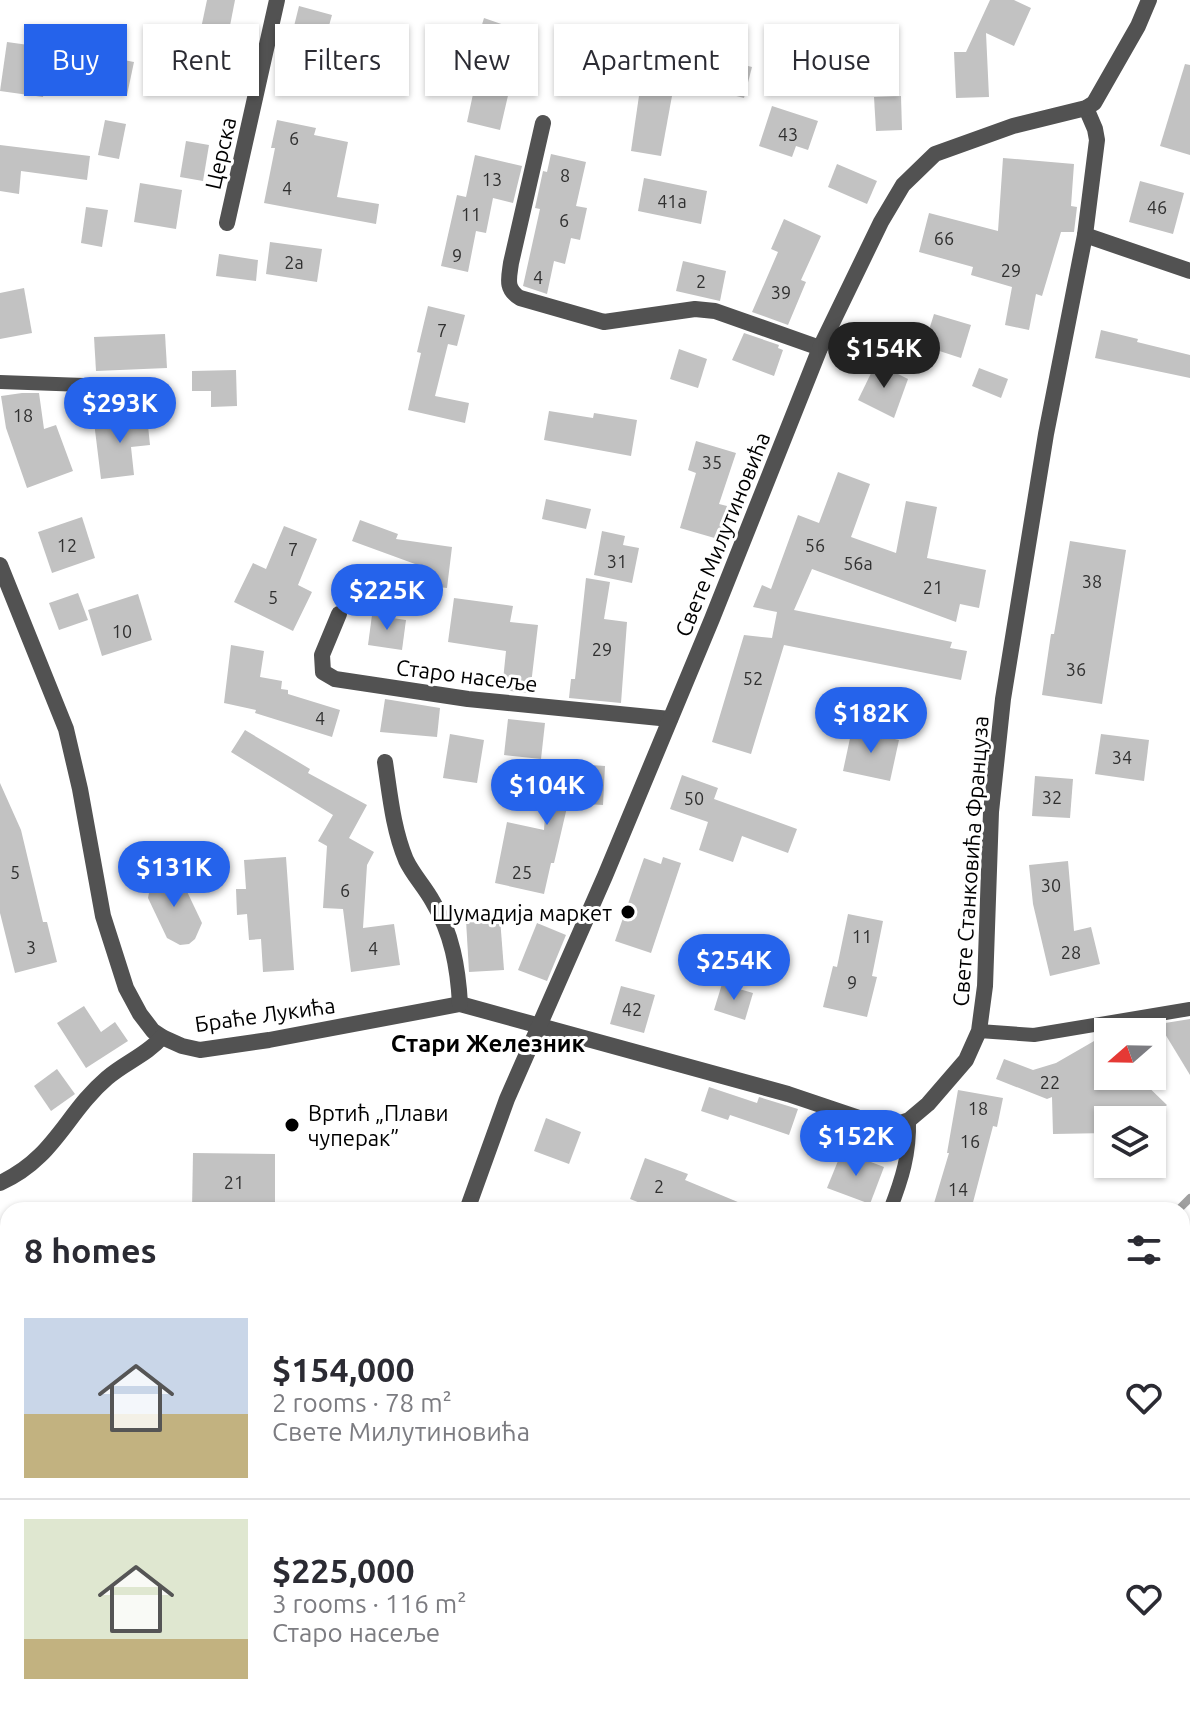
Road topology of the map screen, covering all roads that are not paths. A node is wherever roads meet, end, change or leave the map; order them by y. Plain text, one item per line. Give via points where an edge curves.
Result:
1 (277, 0) edge
2 (1149, 0) edge
3 (1086, 108) junction
4 (543, 123) dead end
5 (227, 223) dead end
6 (1085, 235) junction
7 (1190, 271) edge
8 (820, 348) junction
9 (0, 382) edge
10 (84, 385) dead end
11 (0, 565) edge
12 (339, 614) dead end
13 (670, 719) junction
14 (385, 762) dead end
15 (460, 1004) junction
16 (1190, 1009) edge
17 (540, 1026) junction
18 (979, 1031) junction
19 (162, 1037) junction
20 (909, 1120) junction
21 (0, 1183) edge
22 (470, 1202) edge
23 (893, 1202) edge

1 - 5 street, Церска
2 - 3 street via 1101,94
3 - 6 street, Свете Станковића Француза via 1097,140
3 - 8 street, Свете Милутиновића via 950,147 924,162 881,222
4 - 8 street via 511,263 511,292 592,321 715,311
6 - 7 street
6 - 18 street, Свете Станковића Француза via 1003,699
8 - 13 street, Свете Милутиновића
9 - 10 lane
11 - 19 street via 66,729 103,916 126,988 140,1014
12 - 13 street, Старо насеље via 321,662 330,678 468,699
13 - 17 street, Свете Милутиновића
14 - 15 street via 397,836 450,938
15 - 17 street, Браће Лукића
15 - 19 street, Браће Лукића via 200,1050
16 - 18 lane via 1034,1035
17 - 20 street via 874,1123 891,1126
17 - 22 street, Свете Милутиновића
18 - 20 street, Свете Станковића Француза via 966,1060
19 - 21 street via 106,1078 53,1143
20 - 23 lane via 910,1144

